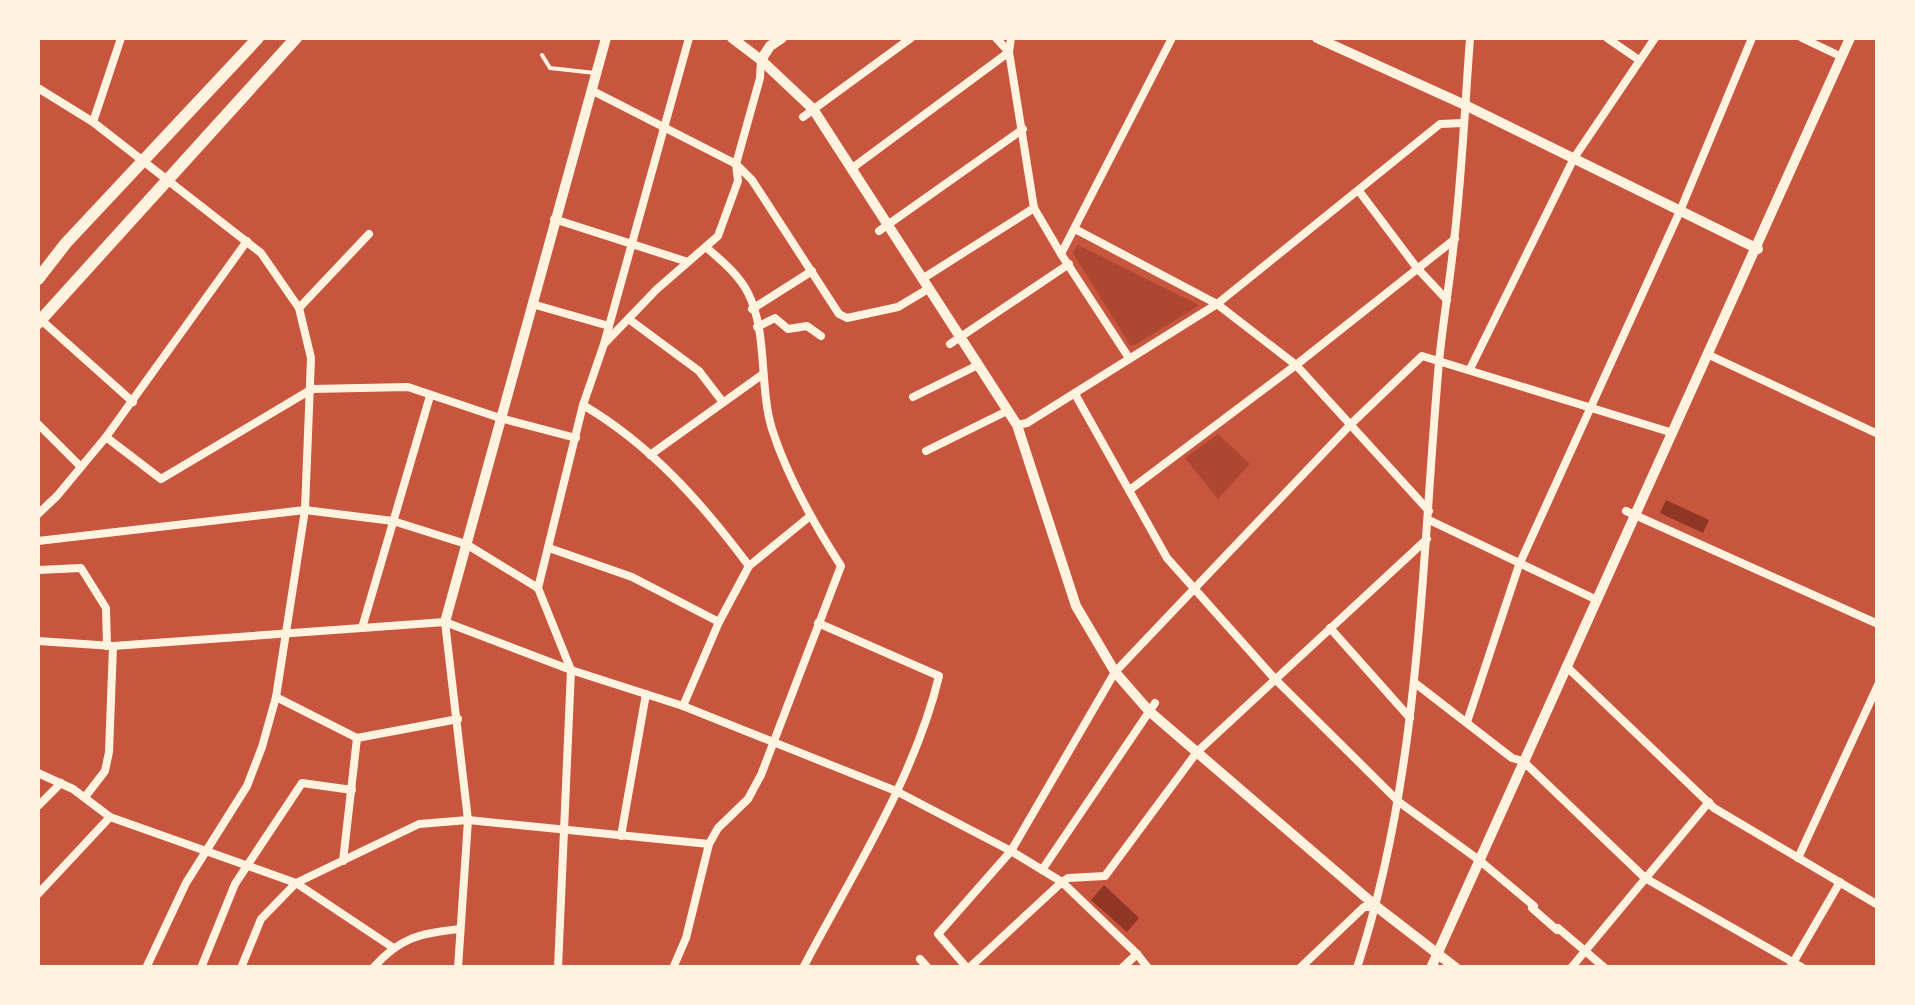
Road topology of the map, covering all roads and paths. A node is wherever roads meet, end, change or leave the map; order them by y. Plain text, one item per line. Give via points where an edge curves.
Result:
1 (120, 38) edge
2 (258, 38) edge
3 (296, 38) edge
4 (606, 38) edge
5 (689, 38) edge
6 (732, 38) edge
7 (782, 38) edge
8 (912, 38) edge
9 (996, 38) edge
10 (1010, 38) edge
11 (1172, 38) edge
12 (1317, 38) edge
13 (1470, 38) edge
14 (1608, 38) edge
15 (1654, 38) edge
16 (1752, 38) edge
17 (1802, 38) edge
18 (1850, 38) edge
19 (1009, 52) junction
20 (542, 56) dead end
21 (1842, 57) junction
22 (761, 60) junction
23 (1640, 60) junction
24 (596, 74) junction
25 (38, 88) edge
26 (591, 90) junction
27 (1465, 105) junction
28 (808, 113) junction
29 (93, 122) junction
30 (1464, 123) junction
31 (663, 128) junction
32 (1023, 129) junction
33 (1574, 158) junction
34 (143, 160) junction
35 (736, 164) junction
36 (852, 169) junction
37 (166, 178) junction
38 (1360, 190) junction
39 (1034, 208) junction
40 (1680, 211) junction
41 (554, 219) junction
42 (882, 229) junction
43 (1075, 229) junction
44 (369, 234) dead end
45 (1455, 239) junction
46 (247, 242) junction
47 (632, 242) junction
48 (707, 248) junction
49 (1758, 248) junction
50 (1061, 254) junction
51 (688, 262) junction
52 (1068, 264) junction
53 (1417, 268) junction
54 (812, 271) junction
55 (38, 279) edge
56 (925, 284) junction
57 (1447, 300) junction
58 (532, 304) junction
59 (1217, 304) junction
60 (299, 308) junction
61 (752, 308) junction
62 (630, 320) junction
63 (39, 321) edge
64 (608, 326) junction
65 (757, 327) junction
66 (821, 336) dead end
67 (955, 341) junction
68 (604, 344) junction
69 (1708, 355) junction
70 (1129, 358) junction
71 (1439, 359) junction
72 (978, 365) junction
73 (1296, 365) junction
74 (1470, 369) junction
75 (764, 374) junction
76 (312, 389) junction
77 (1076, 394) junction
78 (430, 396) junction
79 (913, 398) dead end
80 (722, 401) junction
81 (133, 402) junction
82 (583, 405) junction
83 (1590, 408) junction
84 (1008, 410) junction
85 (500, 418) junction
86 (38, 424) edge
87 (1352, 424) junction
88 (1017, 425) junction
89 (1674, 433) junction
90 (1878, 434) edge
91 (106, 437) junction
92 (576, 438) junction
93 (926, 451) dead end
94 (650, 455) junction
95 (81, 467) junction
96 (1131, 489) junction
97 (305, 510) junction
98 (1631, 513) junction
99 (38, 514) edge
100 (1429, 515) junction
101 (809, 517) junction
102 (393, 522) junction
103 (1427, 539) junction
104 (38, 541) edge
105 (466, 544) junction
106 (549, 548) junction
107 (1520, 565) junction
108 (748, 566) junction
109 (38, 570) edge
110 (538, 588) junction
111 (1196, 588) junction
112 (1597, 600) junction
113 (445, 622) junction
114 (720, 622) junction
115 (818, 623) junction
116 (1878, 624) edge
117 (362, 628) junction
118 (1330, 628) junction
119 (287, 633) junction
120 (38, 642) edge
121 (110, 646) junction
122 (1566, 666) junction
123 (571, 670) junction
124 (1116, 672) junction
125 (1274, 678) junction
126 (1415, 683) junction
127 (1878, 686) edge
128 (646, 694) junction
129 (276, 696) junction
130 (683, 706) junction
131 (1152, 707) junction
132 (458, 719) junction
133 (1411, 719) junction
134 (1467, 722) junction
135 (357, 738) junction
136 (773, 741) junction
137 (1196, 752) junction
138 (1523, 761) junction
139 (38, 773) edge
140 (61, 784) junction
141 (352, 790) junction
142 (896, 791) junction
143 (85, 797) junction
144 (1400, 802) junction
145 (1709, 802) junction
146 (38, 806) edge
147 (110, 817) junction
148 (468, 820) junction
149 (566, 831) junction
150 (621, 836) junction
151 (709, 844) junction
152 (1010, 851) junction
153 (207, 852) junction
154 (1798, 858) junction
155 (1479, 860) junction
156 (343, 861) junction
157 (247, 866) junction
158 (1042, 870) junction
159 (1645, 878) junction
160 (1062, 882) junction
161 (1840, 882) junction
162 (296, 884) junction
163 (38, 894) edge
164 (1878, 905) edge
165 (1376, 907) junction
166 (460, 929) junction
167 (392, 947) junction
168 (1437, 952) junction
169 (1585, 952) junction
170 (1138, 954) junction
171 (920, 959) dead end
172 (675, 965) edge
173 (1792, 965) edge
174 (146, 968) edge
175 (201, 968) edge
176 (240, 968) edge
177 (372, 968) edge
178 (458, 968) edge
179 (558, 968) edge
180 (689, 968) edge
181 (803, 968) edge
182 (928, 968) edge
183 (968, 968) edge
184 (1122, 968) edge
185 (1148, 968) edge
186 (1300, 968) edge
187 (1357, 968) edge
188 (1431, 968) edge
189 (1456, 968) edge
190 (1571, 968) edge
191 (1605, 968) edge
192 (1803, 968) edge

1 - 29 street
2 - 34 main road
3 - 37 main road
4 - 24 street
5 - 31 street
6 - 22 street
7 - 22 street
8 - 28 street
9 - 19 street
10 - 19 street
11 - 43 street
12 - 27 street
13 - 27 street
14 - 23 street
15 - 23 street
16 - 40 street
17 - 21 street
18 - 21 street
19 - 32 street
19 - 36 street
20 - 24 lane via 550,68
21 - 49 street
22 - 28 street
22 - 35 street
23 - 33 street
24 - 26 street
25 - 29 street
26 - 31 street
26 - 41 street
27 - 30 street
27 - 33 street
28 - 36 street
29 - 34 street
30 - 38 street via 1440,124
30 - 45 street
31 - 35 street
31 - 47 street
32 - 39 street
32 - 42 street
33 - 40 street
33 - 74 street
34 - 37 street
34 - 55 main road
35 - 48 street via 734,197
35 - 54 street
36 - 42 street
37 - 46 street
37 - 63 main road
38 - 53 street
38 - 59 street
39 - 50 street
39 - 56 street
40 - 49 street
40 - 83 street
41 - 47 street
41 - 58 street
42 - 56 street
43 - 50 street
43 - 59 street
44 - 60 street
45 - 53 street
45 - 57 street
46 - 60 street
46 - 81 street
47 - 51 street
47 - 64 street
48 - 51 street
48 - 61 street via 738,279
49 - 69 street
50 - 52 street
51 - 62 street
52 - 67 street
52 - 70 street
53 - 57 street
53 - 73 street
54 - 56 street via 847,318 898,307
54 - 61 street
56 - 67 street
57 - 71 street
58 - 64 street
58 - 85 street
59 - 70 street
59 - 73 street
60 - 76 street
61 - 65 street
62 - 68 street
62 - 80 street via 699,371
63 - 81 street
64 - 68 street
65 - 66 street via 775,318 788,329 807,326
65 - 75 street
67 - 72 street
68 - 82 street
69 - 89 street
69 - 90 street
70 - 77 street
71 - 74 street
71 - 87 street via 1422,356
71 - 100 street
72 - 79 street
72 - 84 street
73 - 87 street
73 - 96 street
74 - 83 street
75 - 80 street
75 - 101 street via 772,428
76 - 78 street via 408,388
76 - 91 street via 161,479
76 - 97 street
77 - 88 street
77 - 96 street
78 - 85 street
78 - 102 street
80 - 94 street
81 - 91 street
82 - 92 street
82 - 94 street via 620,426
83 - 89 street
83 - 107 street
84 - 88 street
84 - 93 street
85 - 92 street
85 - 105 street
86 - 95 street
87 - 100 street
87 - 111 street
88 - 124 street via 1076,606
89 - 98 street
91 - 95 street
92 - 106 street
94 - 108 street via 706,508
95 - 99 street
96 - 111 street via 1168,558
97 - 102 street
97 - 104 street
97 - 119 street
98 - 112 street
98 - 116 street
100 - 103 street
100 - 107 street
101 - 108 street
101 - 115 street via 840,566
102 - 105 street
102 - 117 street
103 - 118 street
103 - 126 street
105 - 110 street
105 - 113 street
106 - 110 street
106 - 114 street via 632,577
107 - 112 street
107 - 134 street
108 - 114 street
109 - 121 street via 82,568 106,608
110 - 123 street
111 - 124 street
111 - 125 street
112 - 122 street
113 - 117 street
113 - 123 street
113 - 132 street
114 - 130 street
115 - 136 street
115 - 142 street via 939,676 927,724
117 - 119 street
118 - 125 street
118 - 133 street
119 - 121 street
119 - 129 street
120 - 121 street
121 - 143 street via 110,752 105,772
122 - 138 street
122 - 145 street
123 - 128 street
123 - 149 street
124 - 131 street
124 - 152 street
125 - 137 street
125 - 144 street
126 - 133 street
126 - 134 street
127 - 154 street
128 - 130 street
128 - 150 street
129 - 135 street
129 - 153 street via 246,786
130 - 136 street
131 - 137 street
131 - 158 street
132 - 135 street
132 - 148 street
133 - 144 street
134 - 138 street
135 - 141 street
136 - 142 street
136 - 151 street via 748,798
137 - 160 street via 1105,876
137 - 165 street
138 - 155 street
138 - 159 street
139 - 140 street
140 - 143 street
140 - 146 street
141 - 156 street
141 - 157 street via 302,783
142 - 152 street
142 - 181 street
143 - 147 street
144 - 155 street
144 - 165 street
145 - 154 street
145 - 159 street
147 - 153 street
147 - 163 street
148 - 149 street
148 - 156 street via 419,824
148 - 166 street
149 - 150 street
149 - 179 street
150 - 151 street
151 - 172 street
152 - 158 street
152 - 183 street via 938,934
153 - 157 street
153 - 174 street
154 - 161 street
155 - 168 street
155 - 169 street
156 - 162 street
157 - 162 street
157 - 175 street
158 - 160 street
159 - 169 street
159 - 173 street
160 - 170 street
160 - 183 street
161 - 164 street
161 - 173 street
162 - 167 street
162 - 176 street via 261,919
165 - 168 street
165 - 186 street via 1364,908
165 - 187 street
166 - 167 street via 425,932
166 - 178 street
167 - 177 street
168 - 188 street
168 - 189 street
169 - 190 street
169 - 191 street
170 - 184 street
170 - 185 street
171 - 182 street
172 - 180 street
173 - 192 street

